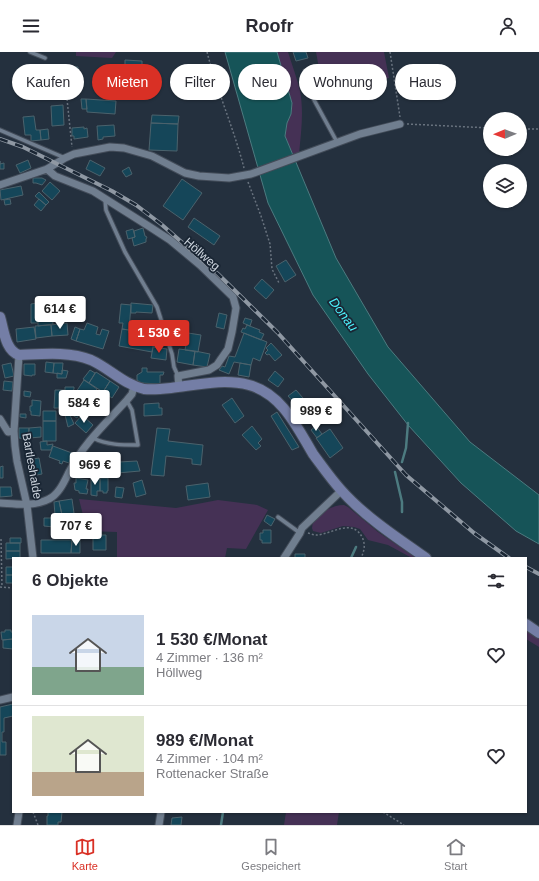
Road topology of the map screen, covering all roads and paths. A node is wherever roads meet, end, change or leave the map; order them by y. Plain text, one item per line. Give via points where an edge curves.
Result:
1 (30, 52) edge
2 (208, 52) edge
3 (390, 52) edge
4 (45, 58) dead end
5 (67, 100) edge
6 (314, 100) edge
7 (400, 110) dead end
8 (400, 124) joint
9 (483, 128) edge
10 (527, 129) edge
11 (0, 130) edge
12 (539, 130) edge
13 (337, 142) junction
14 (72, 155) junction
15 (65, 158) junction
16 (47, 169) junction
17 (248, 174) junction
18 (0, 185) edge
19 (104, 198) junction
20 (279, 283) dead end
21 (0, 317) edge
22 (4, 342) edge
23 (19, 354) junction
24 (178, 376) junction
25 (134, 386) junction
26 (179, 387) junction
27 (127, 400) junction
28 (0, 419) edge
29 (14, 431) junction
30 (92, 438) junction
31 (342, 491) junction
32 (0, 503) edge
33 (27, 505) junction
34 (278, 517) dead end
35 (301, 531) junction
36 (1, 539) dead end
37 (33, 557) edge
38 (285, 557) edge
39 (361, 557) edge
40 (425, 557) edge
41 (1, 587) edge
42 (12, 588) edge
43 (527, 625) edge
44 (539, 633) edge
45 (12, 697) edge
46 (0, 700) edge
47 (19, 813) edge
48 (33, 813) edge
49 (161, 813) edge
50 (386, 813) edge
51 (17, 825) edge
52 (38, 825) edge
53 (159, 825) edge
54 (404, 825) edge

1 - 4 lane
2 - 17 path
3 - 7 path
5 - 14 path
6 - 13 lane
8 - 9 path
8 - 13 street
10 - 12 path
11 - 15 lane
13 - 17 street
14 - 15 street
14 - 17 street via 110,147 124,148 152,156 185,173 199,176 229,178
15 - 16 street
16 - 18 street
16 - 19 street, Höllweg via 55,176
17 - 20 path via 270,244 272,269
19 - 24 lane via 106,210 124,252 157,307
19 - 24 street, Höllweg via 170,240 233,297 236,308 228,349 217,365 210,370
21 - 22 main road
22 - 23 main road
23 - 25 main road via 76,356 90,360
23 - 29 street, Bartleshalde
24 - 26 street
25 - 26 main road via 155,390
25 - 27 street
26 - 31 main road via 240,383 258,388 287,411 327,474
27 - 30 street
27 - 30 lane via 132,410 138,445 114,445
28 - 29 street via 8,432
29 - 33 street, Bartleshalde via 17,461
30 - 33 street via 79,454 57,492 50,499
31 - 35 street
31 - 40 main road via 375,521
32 - 33 street
33 - 37 street, Bartleshalde
34 - 35 lane
35 - 38 street
35 - 39 path via 315,535 341,528 357,530 364,543
36 - 41 path
41 - 42 path
43 - 44 main road
45 - 46 street
47 - 51 street
48 - 52 path
49 - 53 street
50 - 54 path

